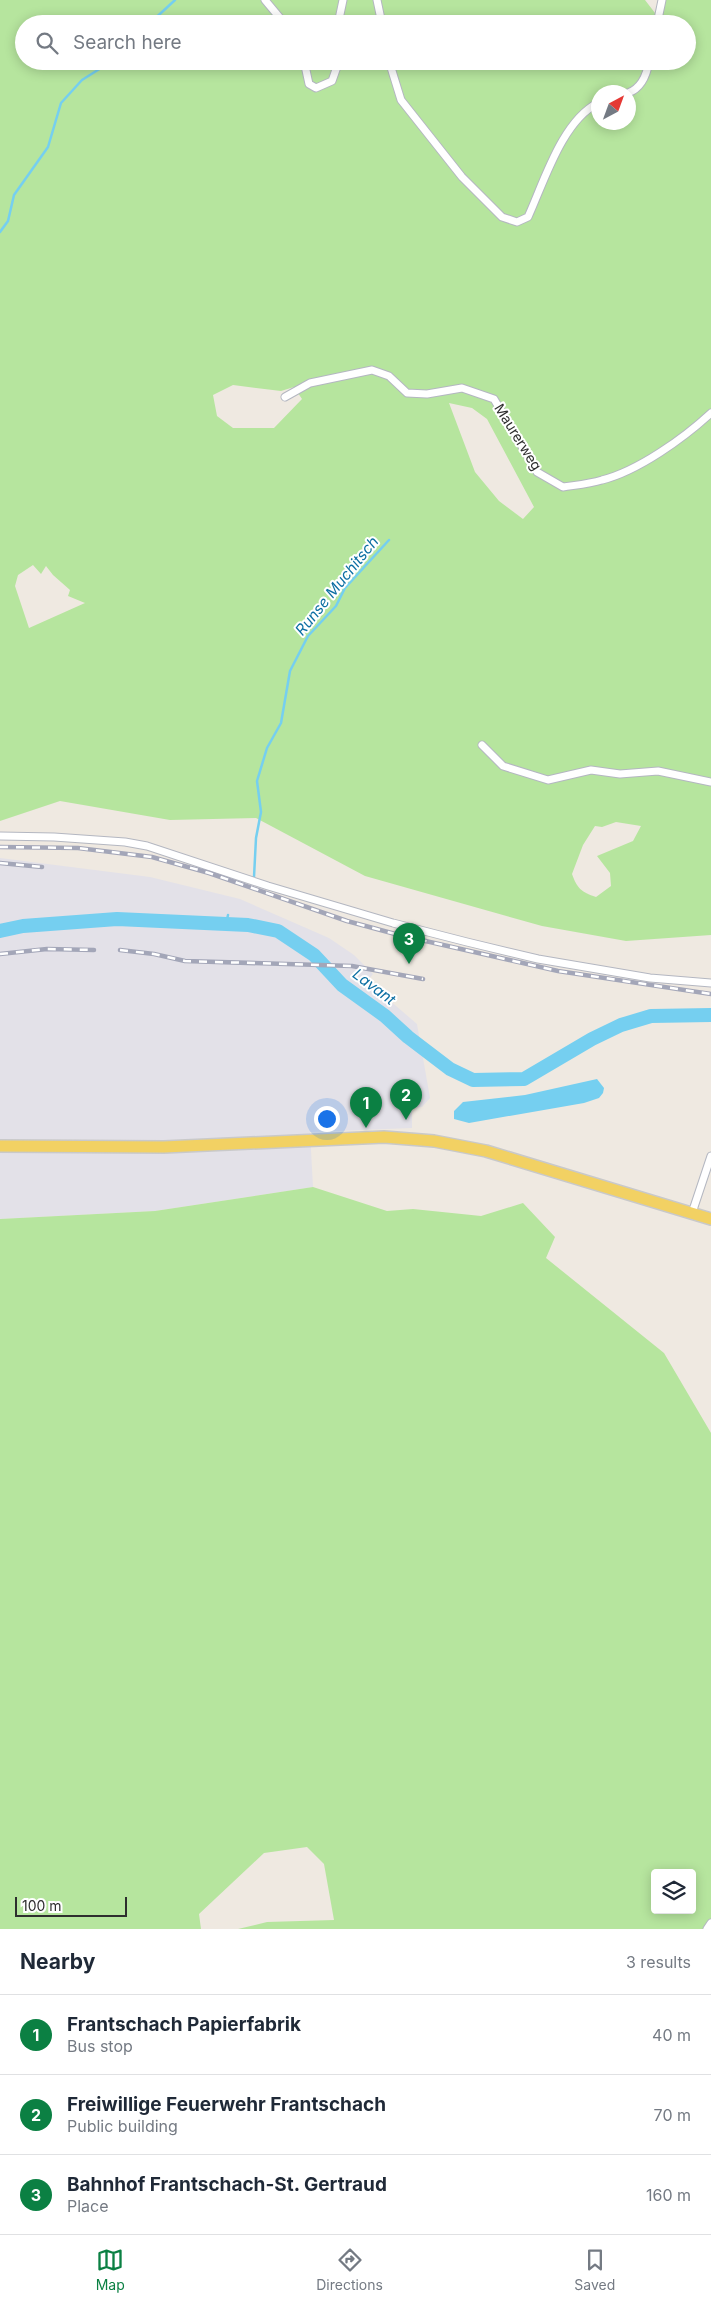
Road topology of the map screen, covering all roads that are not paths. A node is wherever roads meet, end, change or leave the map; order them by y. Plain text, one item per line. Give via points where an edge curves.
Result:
1 (265, 0) edge
2 (343, 0) edge
3 (377, 0) edge
4 (662, 0) edge
5 (278, 15) edge
6 (340, 15) edge
7 (380, 15) edge
8 (659, 15) edge
9 (306, 70) edge
10 (336, 70) edge
11 (392, 70) edge
12 (646, 70) edge
13 (636, 90) edge
14 (591, 108) edge
15 (286, 397) dead end
16 (711, 413) edge
17 (482, 745) dead end
18 (711, 782) edge
19 (0, 836) edge
20 (711, 983) edge
21 (0, 1146) edge
22 (711, 1156) edge
23 (692, 1213) junction
24 (711, 1218) edge
25 (711, 1923) edge
26 (707, 1929) edge

1 - 5 street
2 - 6 street
3 - 7 street
4 - 8 street
9 - 10 street via 309,84 316,88 332,81
11 - 14 street via 401,100 462,177 502,217 518,222 528,217 564,139 579,117
12 - 13 street
15 - 16 street, Maurerweg via 310,383 372,370 389,376 406,393 427,394 462,388 494,399 537,472 563,487 603,480 639,464
17 - 18 street via 503,766 548,780 591,770 620,774 658,770
19 - 20 street via 54,837 147,846 268,886 467,942 538,959 650,978
21 - 23 main road via 173,1147 410,1138 486,1151
22 - 23 street
23 - 24 main road
25 - 26 street

